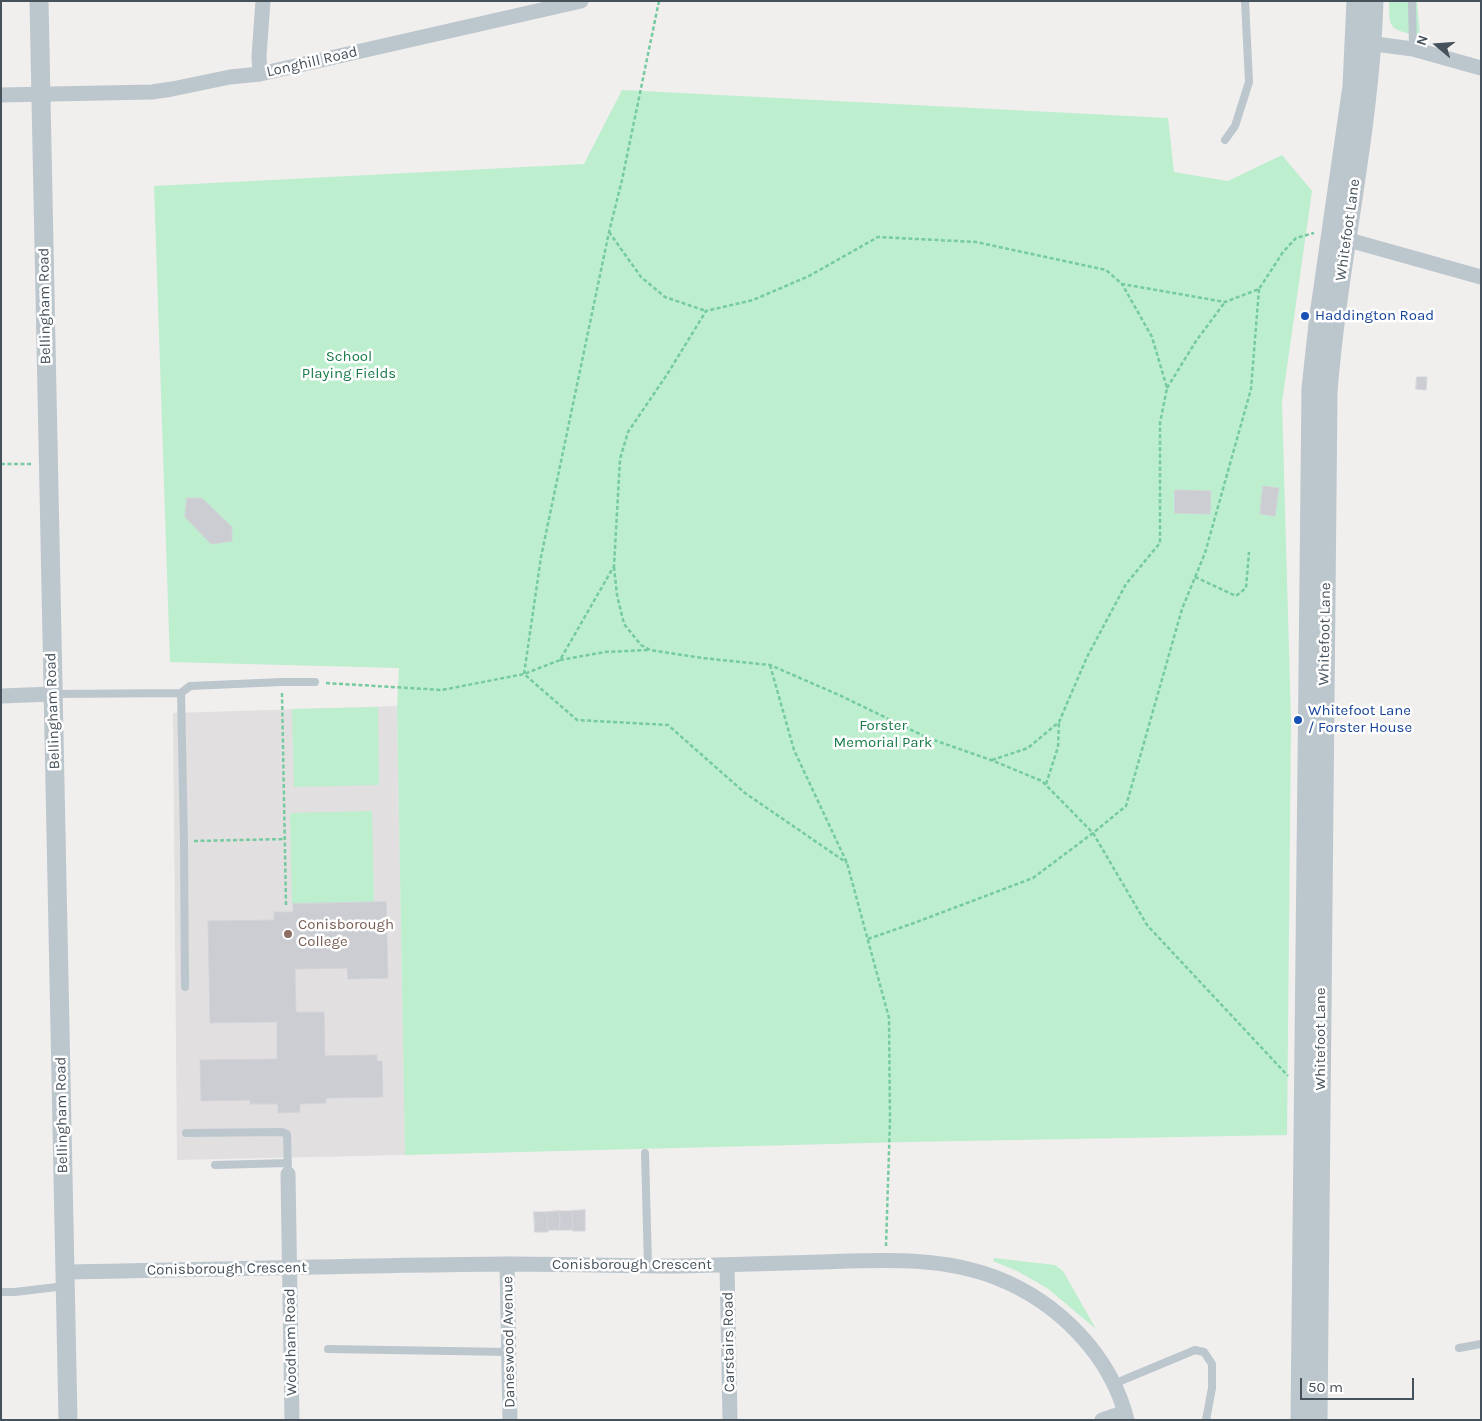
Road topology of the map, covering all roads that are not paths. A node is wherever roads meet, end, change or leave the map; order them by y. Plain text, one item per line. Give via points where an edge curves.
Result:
1 (39, 1) edge
2 (263, 1) edge
3 (581, 1) edge
4 (1245, 1) edge
5 (1356, 1) edge
6 (1374, 1) edge
7 (1412, 1) edge
8 (1354, 41) junction
9 (1373, 43) junction
10 (1413, 49) junction
11 (1481, 68) edge
12 (260, 74) junction
13 (40, 94) junction
14 (1, 95) edge
15 (1225, 140) dead end
16 (1330, 236) junction
17 (1481, 277) edge
18 (315, 682) road end
19 (181, 693) junction
20 (52, 694) junction
21 (1, 696) edge
22 (1314, 887) junction
23 (185, 986) dead end
24 (186, 1133) dead end
25 (645, 1153) dead end
26 (215, 1165) dead end
27 (288, 1169) junction
28 (508, 1264) junction
29 (727, 1265) junction
30 (648, 1266) junction
31 (290, 1268) junction
32 (65, 1279) junction
33 (1, 1292) edge
34 (1481, 1344) edge
35 (1460, 1348) dead end
36 (328, 1349) dead end
37 (509, 1352) junction
38 (1114, 1385) junction
39 (1126, 1416) edge
40 (68, 1420) edge
41 (292, 1420) edge
42 (510, 1420) edge
43 (730, 1420) edge
44 (1102, 1420) edge
45 (1206, 1420) edge
46 (1300, 1420) edge
47 (1318, 1420) edge

1 - 13 street, Bellingham Road
2 - 12 street
3 - 12 street, Longhill Road
4 - 15 lane via 1249,82 1235,126
5 - 8 street, Whitefoot Lane
6 - 9 street, Whitefoot Lane
7 - 10 lane
8 - 9 street
8 - 16 street, Whitefoot Lane via 1352,86
9 - 10 street
9 - 16 street, Whitefoot Lane
10 - 11 street
12 - 13 street, Longhill Road via 152,92
13 - 14 street, Longhill Road
13 - 20 street, Bellingham Road
16 - 17 street
16 - 22 street, Whitefoot Lane via 1311,388
18 - 19 lane via 190,686
19 - 20 lane
19 - 23 lane
20 - 21 street
20 - 32 street, Bellingham Road
22 - 46 street, Whitefoot Lane
22 - 47 street, Whitefoot Lane
24 - 27 lane via 282,1132 287,1134
25 - 30 lane
26 - 27 lane
27 - 31 street, Woodham Road
28 - 30 street, Conisborough Crescent
28 - 31 street, Conisborough Crescent
28 - 37 street, Daneswood Avenue
29 - 30 street, Conisborough Crescent
29 - 38 street, Conisborough Crescent via 922,1261 948,1264 997,1278 1042,1302 1078,1332
29 - 43 street, Carstairs Road
31 - 32 street, Conisborough Crescent
31 - 41 street, Woodham Road
32 - 33 lane via 15,1292
32 - 40 street, Bellingham Road
34 - 35 lane
36 - 37 lane
37 - 42 street, Daneswood Avenue
38 - 39 street, Conisborough Crescent
38 - 45 lane via 1195,1350 1204,1352 1212,1364 1212,1388
39 - 44 street

